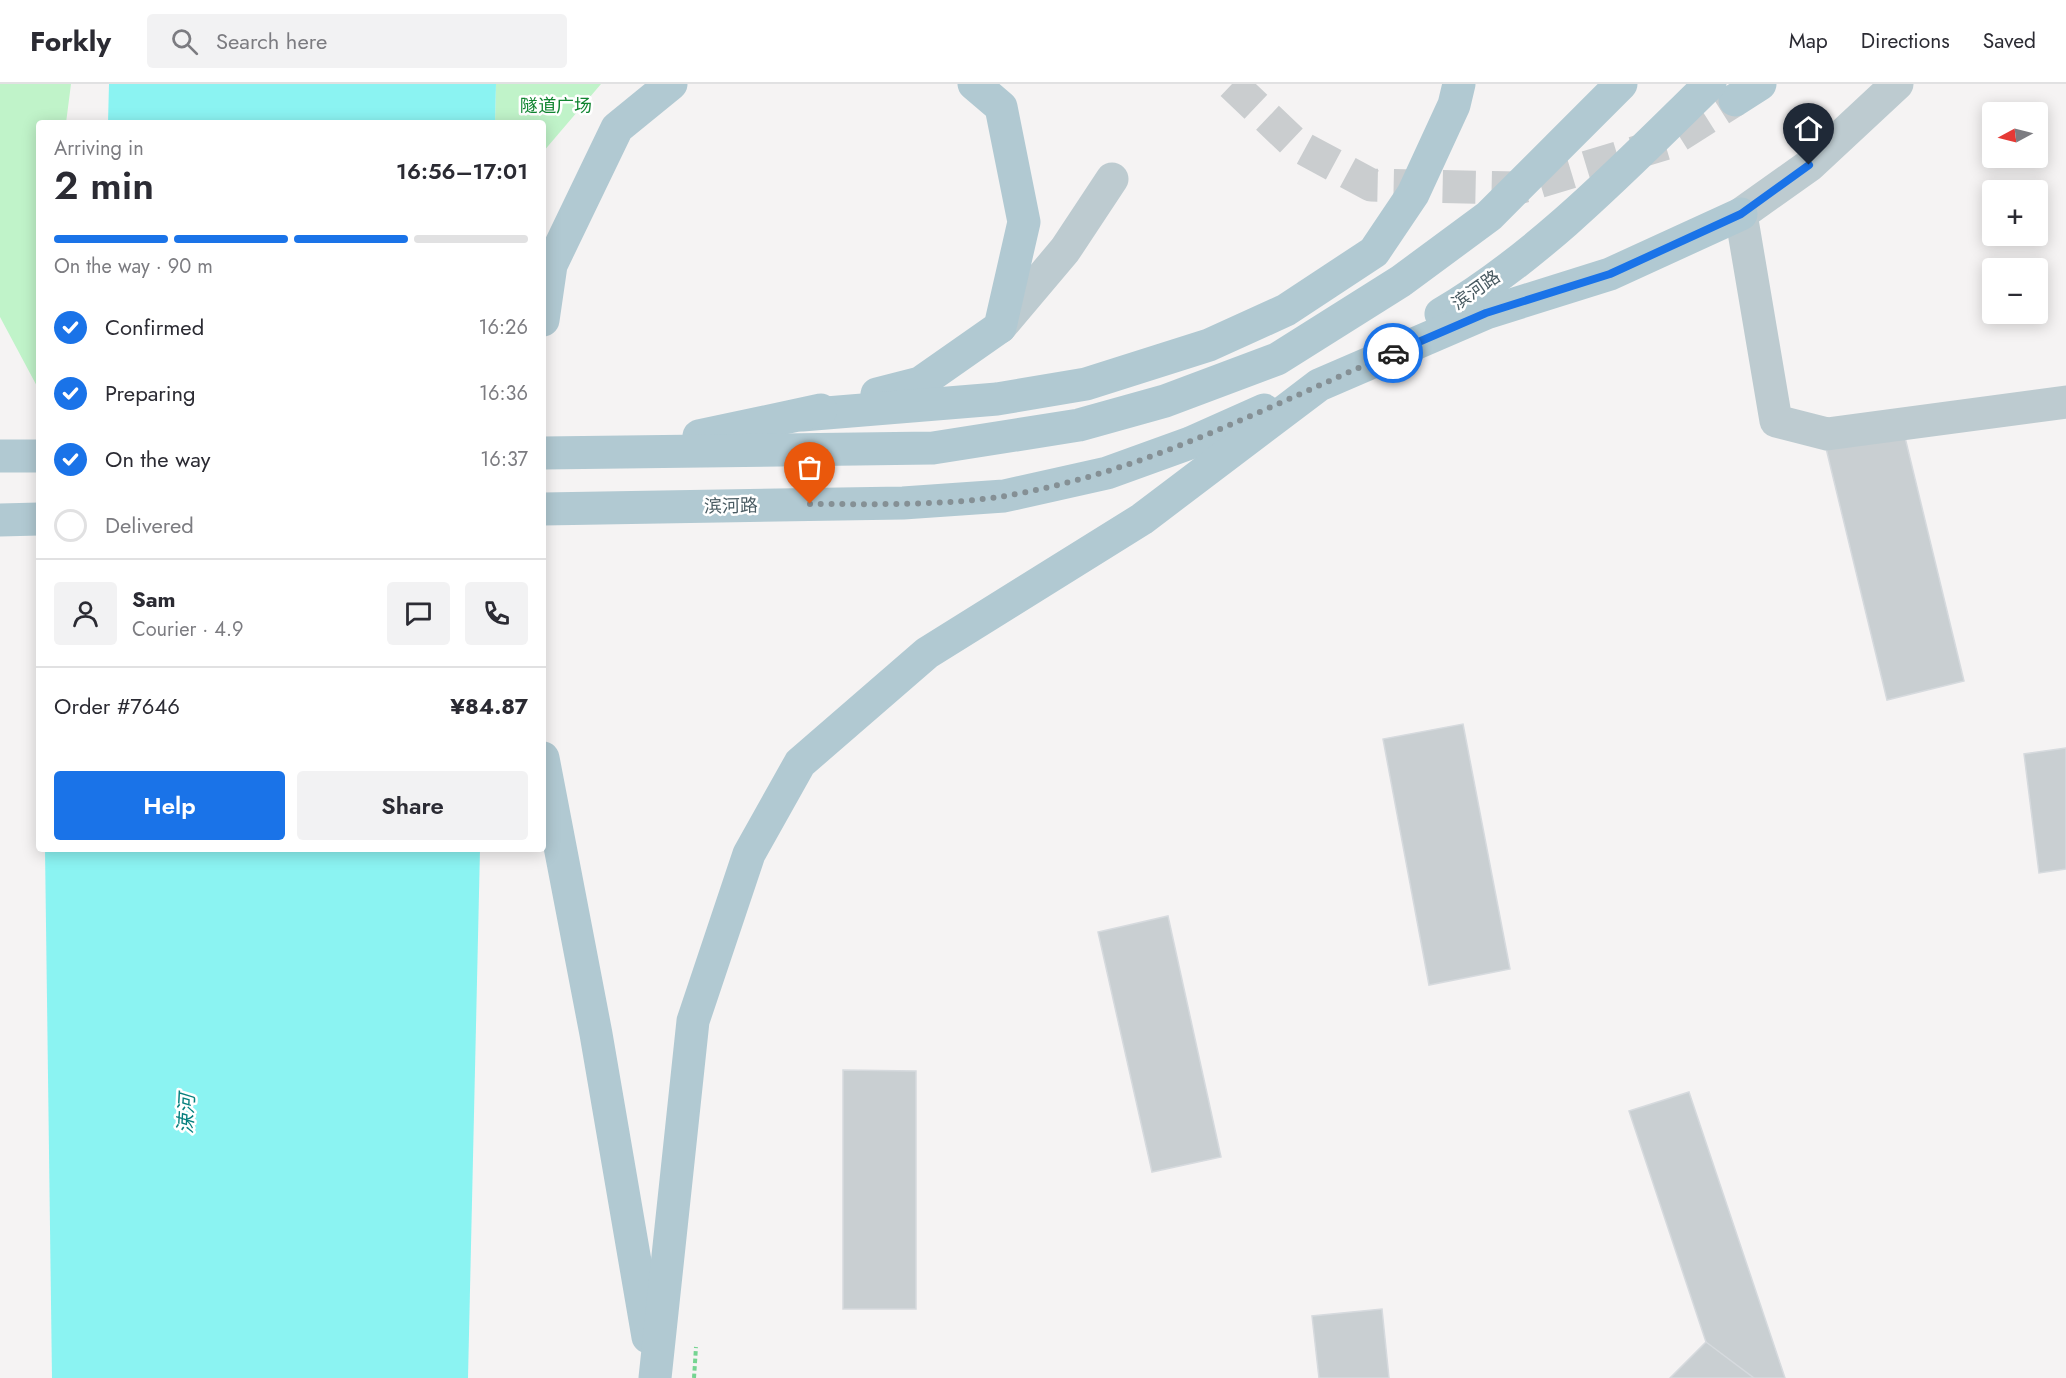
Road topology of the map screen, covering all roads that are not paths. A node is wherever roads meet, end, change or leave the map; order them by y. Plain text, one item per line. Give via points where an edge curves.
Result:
1 (671, 84) edge
2 (974, 84) edge
3 (1459, 84) edge
4 (1621, 84) edge
5 (1897, 84) edge
6 (1735, 89) edge
7 (1112, 179) dead end
8 (1741, 214) junction
9 (546, 299) edge
10 (1000, 327) junction
11 (1319, 385) junction
12 (2066, 402) edge
13 (802, 415) junction
14 (609, 452) junction
15 (546, 453) edge
16 (0, 456) edge
17 (36, 456) edge
18 (546, 508) edge
19 (0, 519) edge
20 (36, 519) edge
21 (546, 774) edge
22 (655, 1376) edge

1 - 9 main road via 617,128 551,265
2 - 10 main road via 1001,107 1024,222
3 - 13 main road via 1454,105 1413,194 1374,252 1286,310 1209,345 1086,384 997,399
4 - 14 main road via 1489,216 1401,281 1277,359 1165,401 1079,425 933,448
5 - 8 street via 1809,165
6 - 11 main road, 滨河路 via 1597,193 1477,293
7 - 10 street via 1065,250
8 - 11 main road via 1610,274 1486,313
8 - 12 street via 1776,421 1827,434
10 - 13 main road via 920,382
11 - 18 main road, 滨河路 via 1190,443 1117,469 1004,496 903,503
11 - 22 main road via 1142,519 927,653 801,763 748,854 693,1021
13 - 14 main road
14 - 15 main road
16 - 17 main road
19 - 20 main road
21 - 22 main road

